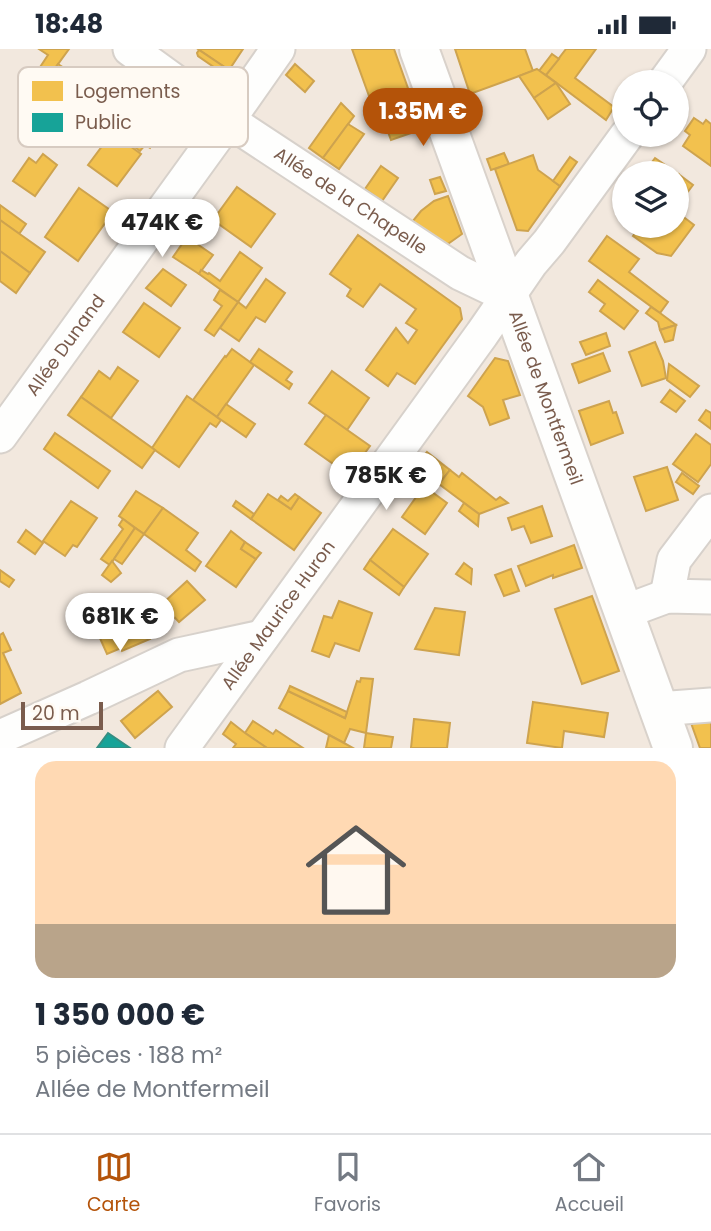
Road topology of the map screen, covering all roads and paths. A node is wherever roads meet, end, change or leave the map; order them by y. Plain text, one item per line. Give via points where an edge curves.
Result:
1 (130, 49) edge
2 (278, 49) edge
3 (419, 49) edge
4 (689, 49) edge
5 (155, 67) edge
6 (674, 70) edge
7 (248, 92) edge
8 (248, 133) edge
9 (209, 147) edge
10 (618, 147) edge
11 (508, 296) junction
12 (0, 436) edge
13 (711, 510) edge
14 (667, 596) junction
15 (711, 597) edge
16 (624, 612) junction
17 (262, 637) junction
18 (711, 705) edge
19 (659, 709) junction
20 (0, 737) edge
21 (182, 748) edge
22 (673, 748) edge

1 - 5 street, Allée de la Chapelle
2 - 7 street, Allée Dunand
3 - 11 main road, Allée de Montfermeil
4 - 6 street
8 - 11 street, Allée de la Chapelle via 460,273
9 - 12 street, Allée Dunand
10 - 11 street, Allée Maurice Huron
11 - 16 main road, Allée de Montfermeil
11 - 17 street, Allée Maurice Huron
13 - 14 street via 674,560
14 - 15 street
14 - 16 street
16 - 19 main road, Allée de Montfermeil
17 - 20 street via 179,655
17 - 21 street, Allée Maurice Huron
18 - 19 street
19 - 22 main road, Allée de Montfermeil

